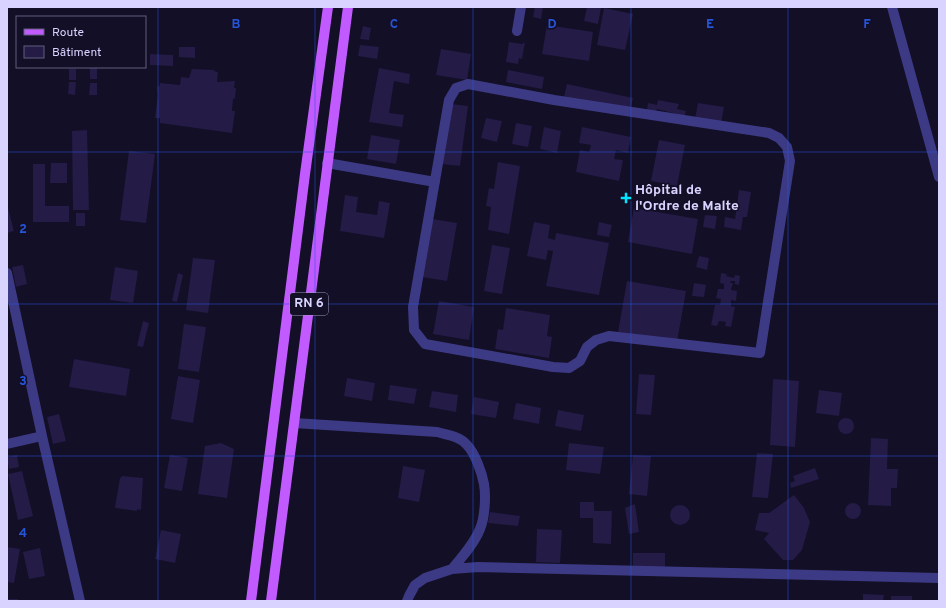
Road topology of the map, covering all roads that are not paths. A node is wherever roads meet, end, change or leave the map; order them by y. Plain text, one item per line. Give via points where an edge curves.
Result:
1 (328, 7) edge
2 (348, 7) edge
3 (521, 7) edge
4 (892, 7) edge
5 (517, 31) dead end
6 (327, 163) junction
7 (939, 177) edge
8 (435, 182) junction
9 (7, 273) edge
10 (294, 423) junction
11 (42, 436) junction
12 (7, 444) edge
13 (452, 569) junction
14 (939, 578) edge
15 (80, 601) edge
16 (251, 601) edge
17 (271, 601) edge
18 (407, 601) edge

1 - 16 main road, RN 6
2 - 6 main road, RN 6
3 - 5 street
4 - 7 street
6 - 8 street
6 - 10 main road, RN 6
8 - 8 street via 449,100 456,88 468,84 769,133 779,138 787,147 790,161 760,353 609,336 596,340 587,347 580,361 569,368 425,344 414,330 413,307
9 - 11 street
10 - 13 street via 437,432 454,436 467,444 477,460 484,484 485,509 480,529
10 - 17 main road, RN 6
11 - 12 street
11 - 15 street
13 - 14 street
13 - 18 street via 425,578 415,585

